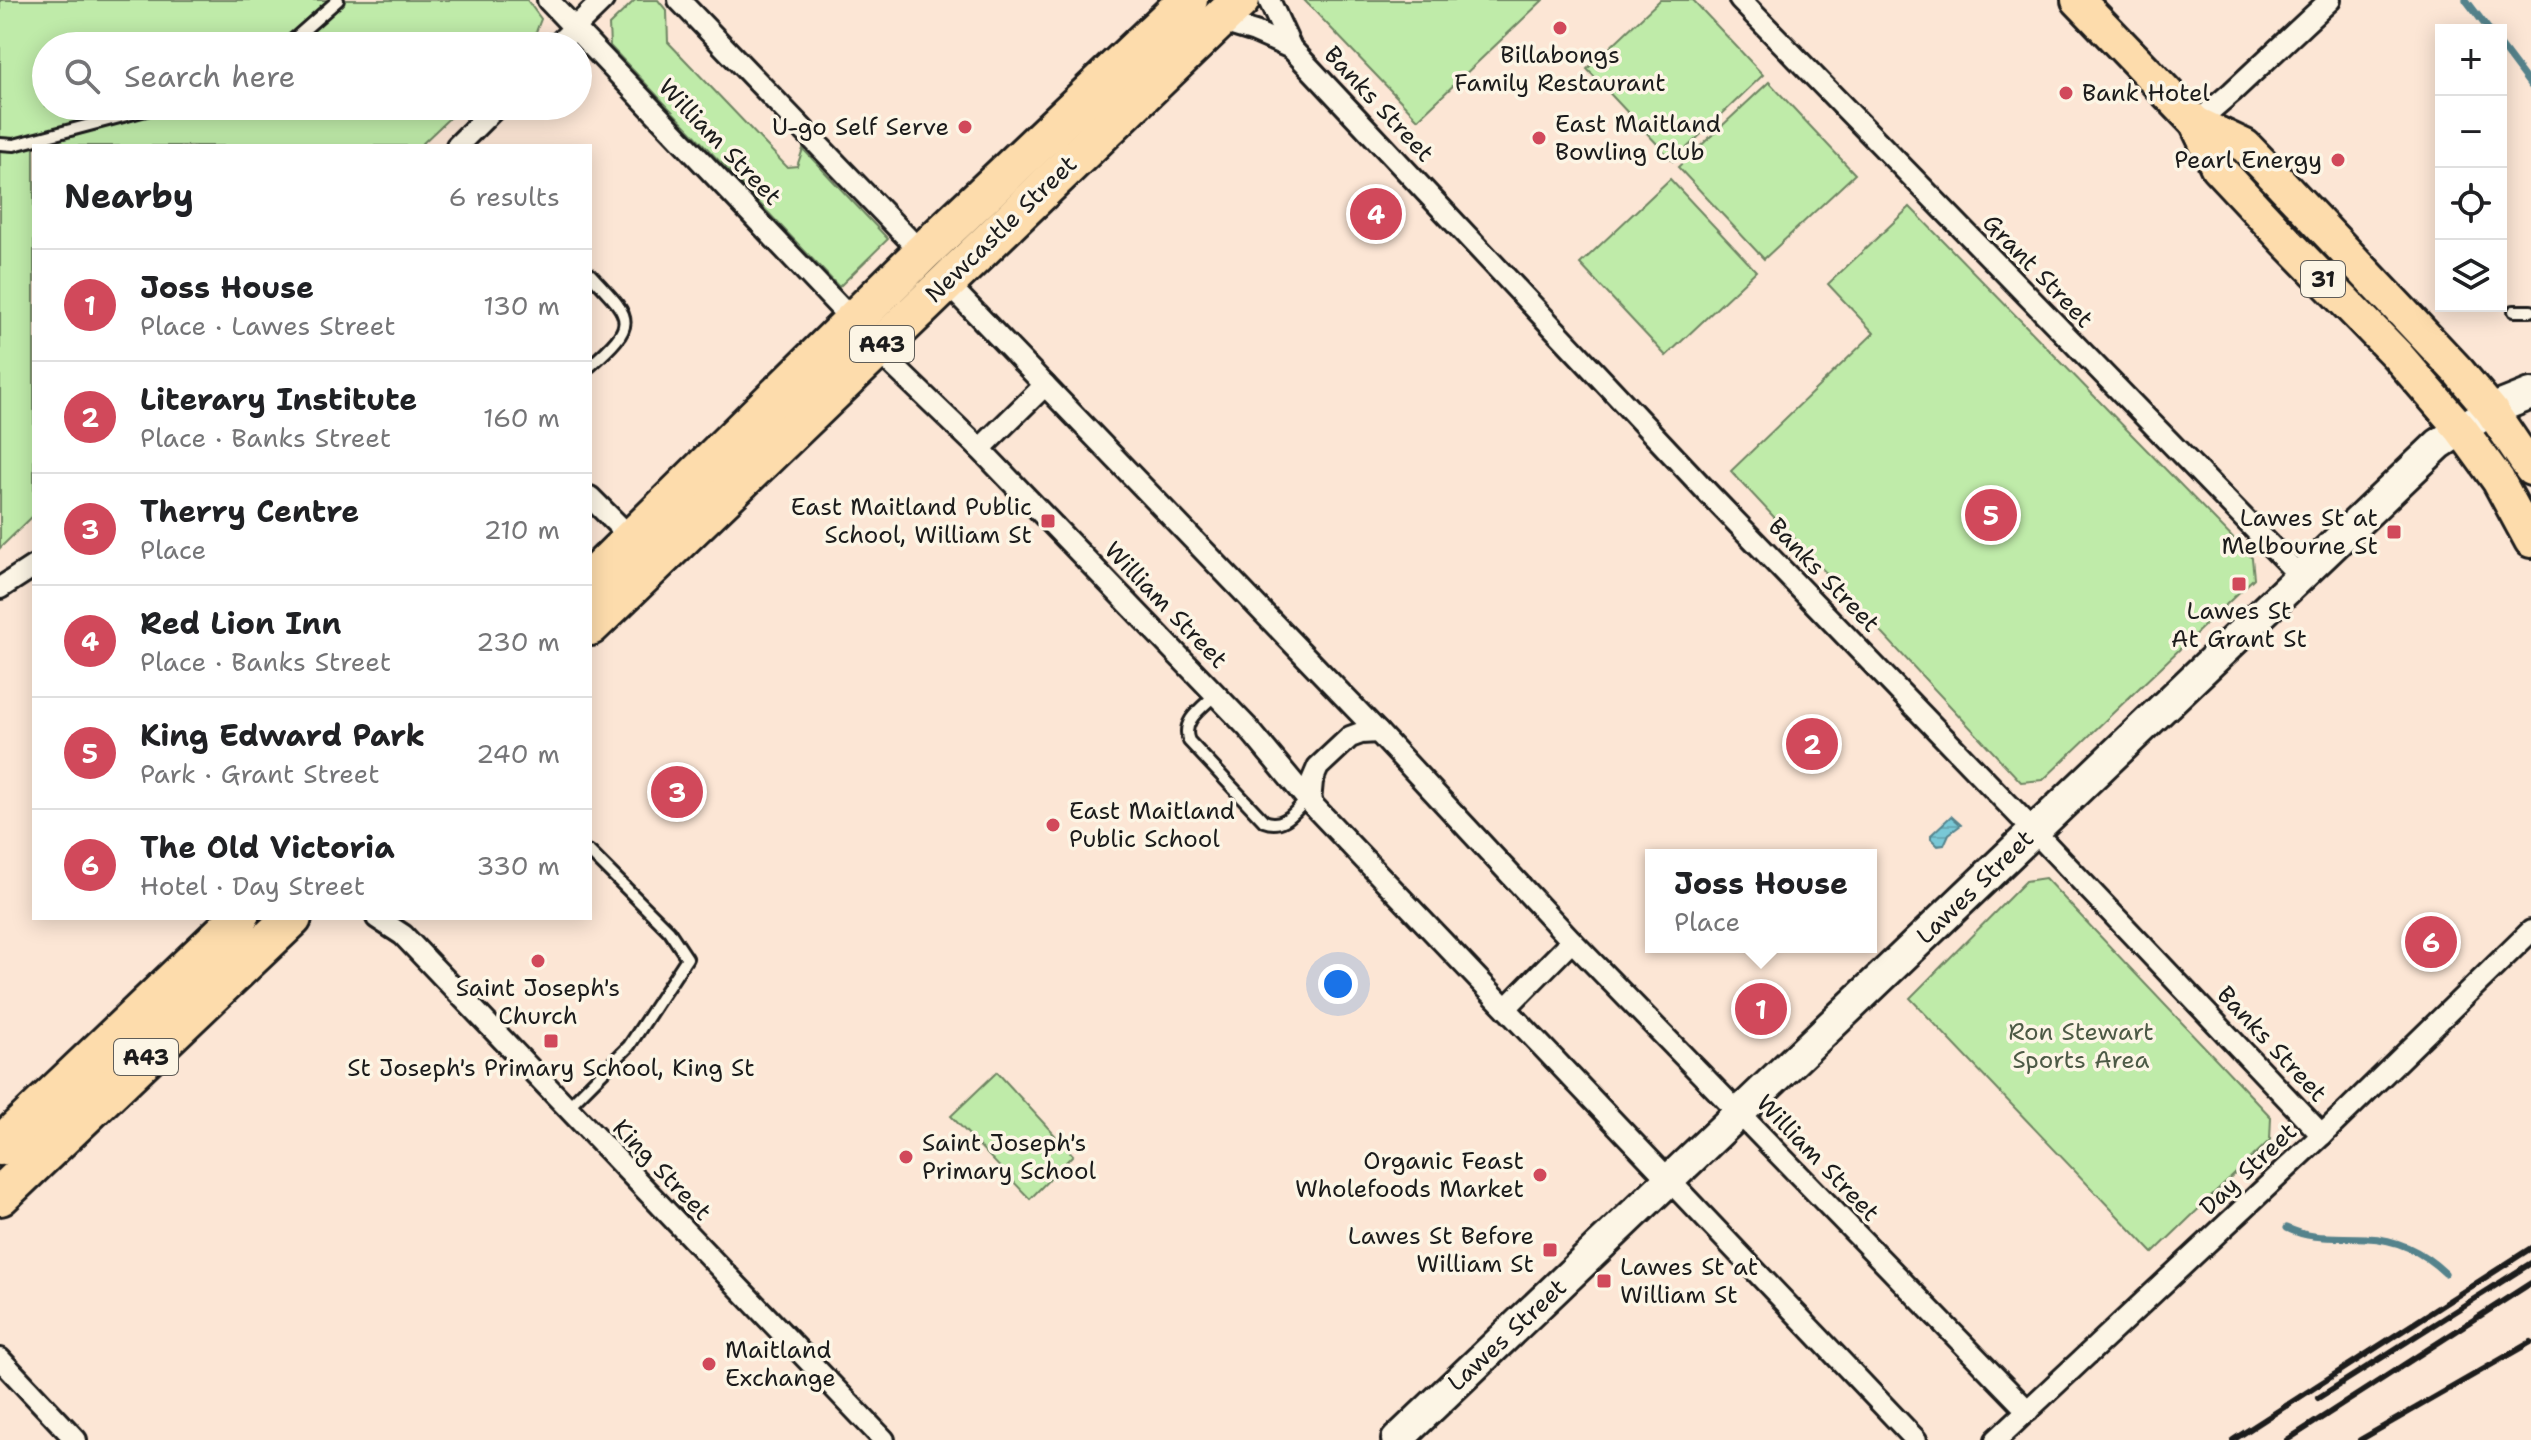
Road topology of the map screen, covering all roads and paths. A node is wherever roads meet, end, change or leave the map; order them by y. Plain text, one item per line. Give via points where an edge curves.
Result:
1 (338, 0) edge
2 (548, 0) edge
3 (603, 0) edge
4 (679, 0) edge
5 (1269, 0) edge
6 (1740, 0) edge
7 (2078, 0) edge
8 (2330, 0) edge
9 (1216, 7) edge
10 (575, 27) junction
11 (302, 32) edge
12 (570, 32) edge
13 (580, 32) edge
14 (592, 45) edge
15 (1291, 48) junction
16 (108, 120) edge
17 (485, 120) edge
18 (2196, 123) junction
19 (465, 143) edge
20 (0, 144) edge
21 (934, 268) junction
22 (592, 276) edge
23 (2514, 311) dead end
24 (2531, 311) edge
25 (865, 335) junction
26 (592, 364) edge
27 (1045, 385) junction
28 (2531, 394) edge
29 (2491, 410) junction
30 (2461, 429) junction
31 (980, 449) junction
32 (2531, 469) edge
33 (592, 499) edge
34 (632, 539) junction
35 (2531, 541) edge
36 (32, 567) edge
37 (2300, 576) junction
38 (592, 578) edge
39 (0, 588) edge
40 (592, 624) edge
41 (1216, 694) junction
42 (1378, 732) junction
43 (1309, 800) junction
44 (2033, 830) junction
45 (592, 854) edge
46 (237, 920) edge
47 (290, 920) edge
48 (399, 926) edge
49 (2531, 931) edge
50 (1572, 941) junction
51 (1507, 1007) junction
52 (568, 1107) junction
53 (1739, 1114) junction
54 (2322, 1135) junction
55 (0, 1146) edge
56 (1670, 1181) junction
57 (0, 1196) edge
58 (0, 1359) edge
59 (2028, 1411) junction
60 (76, 1440) edge
61 (884, 1440) edge
62 (1397, 1440) edge
63 (1916, 1440) edge
64 (1996, 1440) edge

1 - 11 lane
2 - 10 street, William Street
3 - 10 street
4 - 21 street, William Street
5 - 15 street, Banks Street
6 - 37 street, Grant Street
7 - 18 main road, 31
8 - 18 street
9 - 15 street, Banks Street
9 - 21 highway, Newcastle Street / A43
10 - 12 street
10 - 13 street, William Street
14 - 25 street, William Street
15 - 44 street, Banks Street
16 - 20 lane via 14,145
17 - 19 street
18 - 29 main road, 31 via 2245,146
18 - 30 main road, 31 via 2217,167
21 - 25 highway, Newcastle Street / A43
21 - 27 street, William Street
22 - 26 lane via 622,308 624,323 618,340
23 - 24 lane
25 - 31 street, William Street
25 - 34 highway, Newcastle Street / A43
25 - 40 highway, Newcastle Street / A43
27 - 31 street
27 - 42 street, William Street
28 - 29 main road, Lawes Street
29 - 30 main road, Lawes Street
29 - 32 main road, 31
30 - 35 main road, 31 via 2498,480
30 - 37 main road, Lawes Street
31 - 41 street, William Street
33 - 34 street
34 - 38 highway, Newcastle Street / A43
36 - 39 street
37 - 44 main road, Lawes Street
41 - 43 street, William Street
41 - 43 lane via 1187,724 1189,741 1270,824 1286,820
42 - 43 street via 1350,737 1318,767
42 - 50 street, William Street
43 - 51 street, William Street
44 - 53 main road, Lawes Street
44 - 54 street, Banks Street
45 - 52 lane via 669,931 687,958 629,1046
46 - 55 highway, A43
47 - 57 highway, A43
48 - 52 street, King Street
49 - 54 street, Day Street
50 - 51 street
50 - 53 street, William Street
51 - 56 street, William Street
52 - 61 street, King Street
53 - 56 main road, Lawes Street
53 - 59 street, William Street
54 - 59 street, Day Street
56 - 62 main road, Lawes Street
56 - 63 street, William Street
58 - 60 street
59 - 64 street, Day Street

